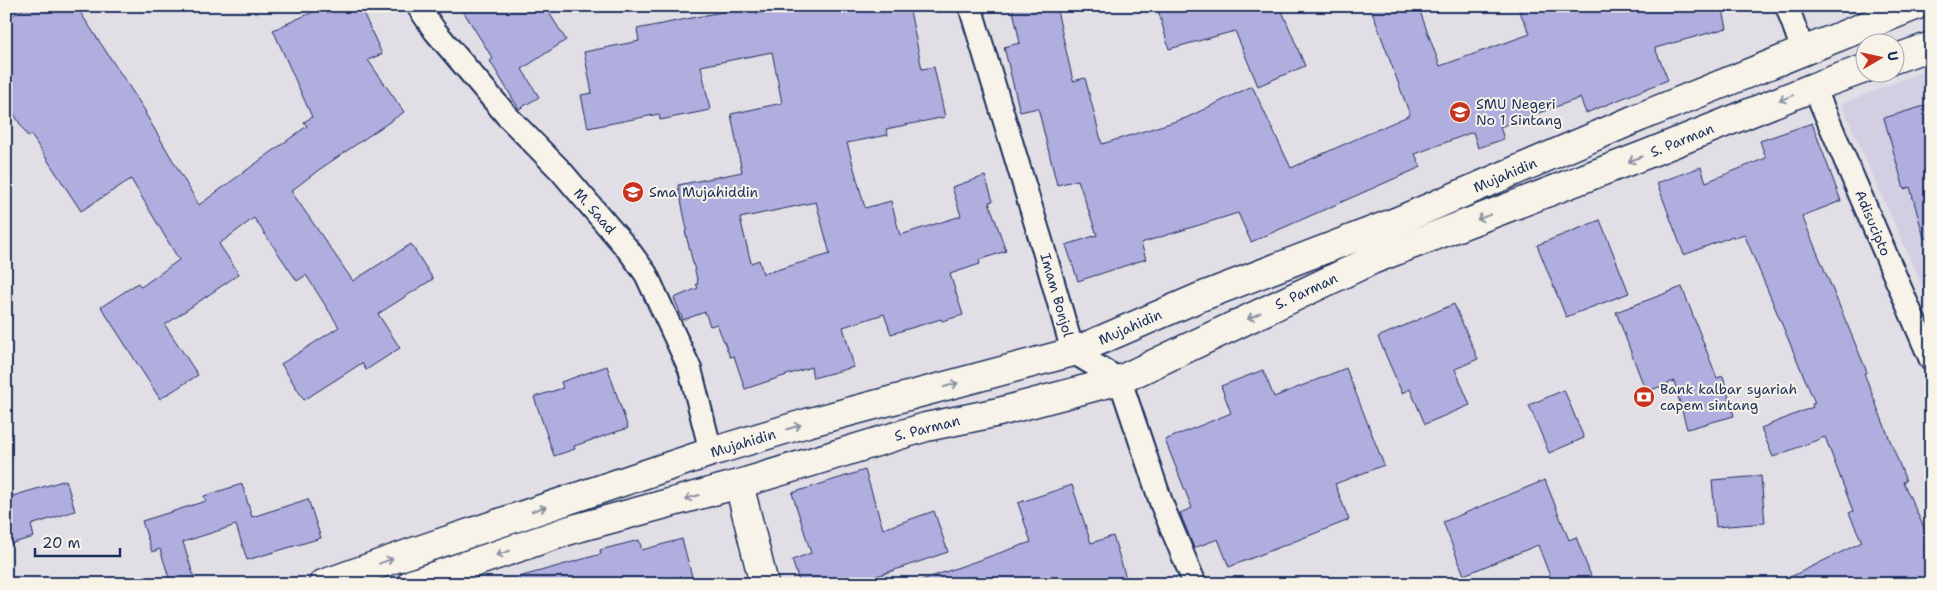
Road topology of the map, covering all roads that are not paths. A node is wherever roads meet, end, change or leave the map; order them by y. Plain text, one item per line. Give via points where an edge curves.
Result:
1 (418, 6) edge
2 (970, 6) edge
3 (1787, 6) edge
4 (1915, 6) edge
5 (1931, 46) edge
6 (1803, 51) junction
7 (1904, 55) edge
8 (1854, 73) edge
9 (1814, 87) junction
10 (1073, 352) junction
11 (1931, 360) edge
12 (1120, 380) junction
13 (712, 452) junction
14 (739, 484) junction
15 (323, 584) edge
16 (411, 584) edge
17 (764, 584) edge
18 (1195, 584) edge

1 - 13 street, M. Saad via 434,31 508,117 561,171 646,274 690,369
2 - 10 street, Imam Bonjol
3 - 6 street
4 - 6 main road, Mujahidin
5 - 7 main road
6 - 10 main road, Mujahidin
8 - 9 main road, S. Parman
9 - 11 street, Adisucipto
9 -> 12 main road, S. Parman via 1372,260
10 - 12 street, Imam Bonjol
13 -> 10 main road, Mujahidin via 807,423
12 - 14 main road, S. Parman via 999,412 926,427
12 - 18 street via 1162,505
15 -> 13 main road, Mujahidin
14 -> 16 main road via 570,530
14 - 17 main road

